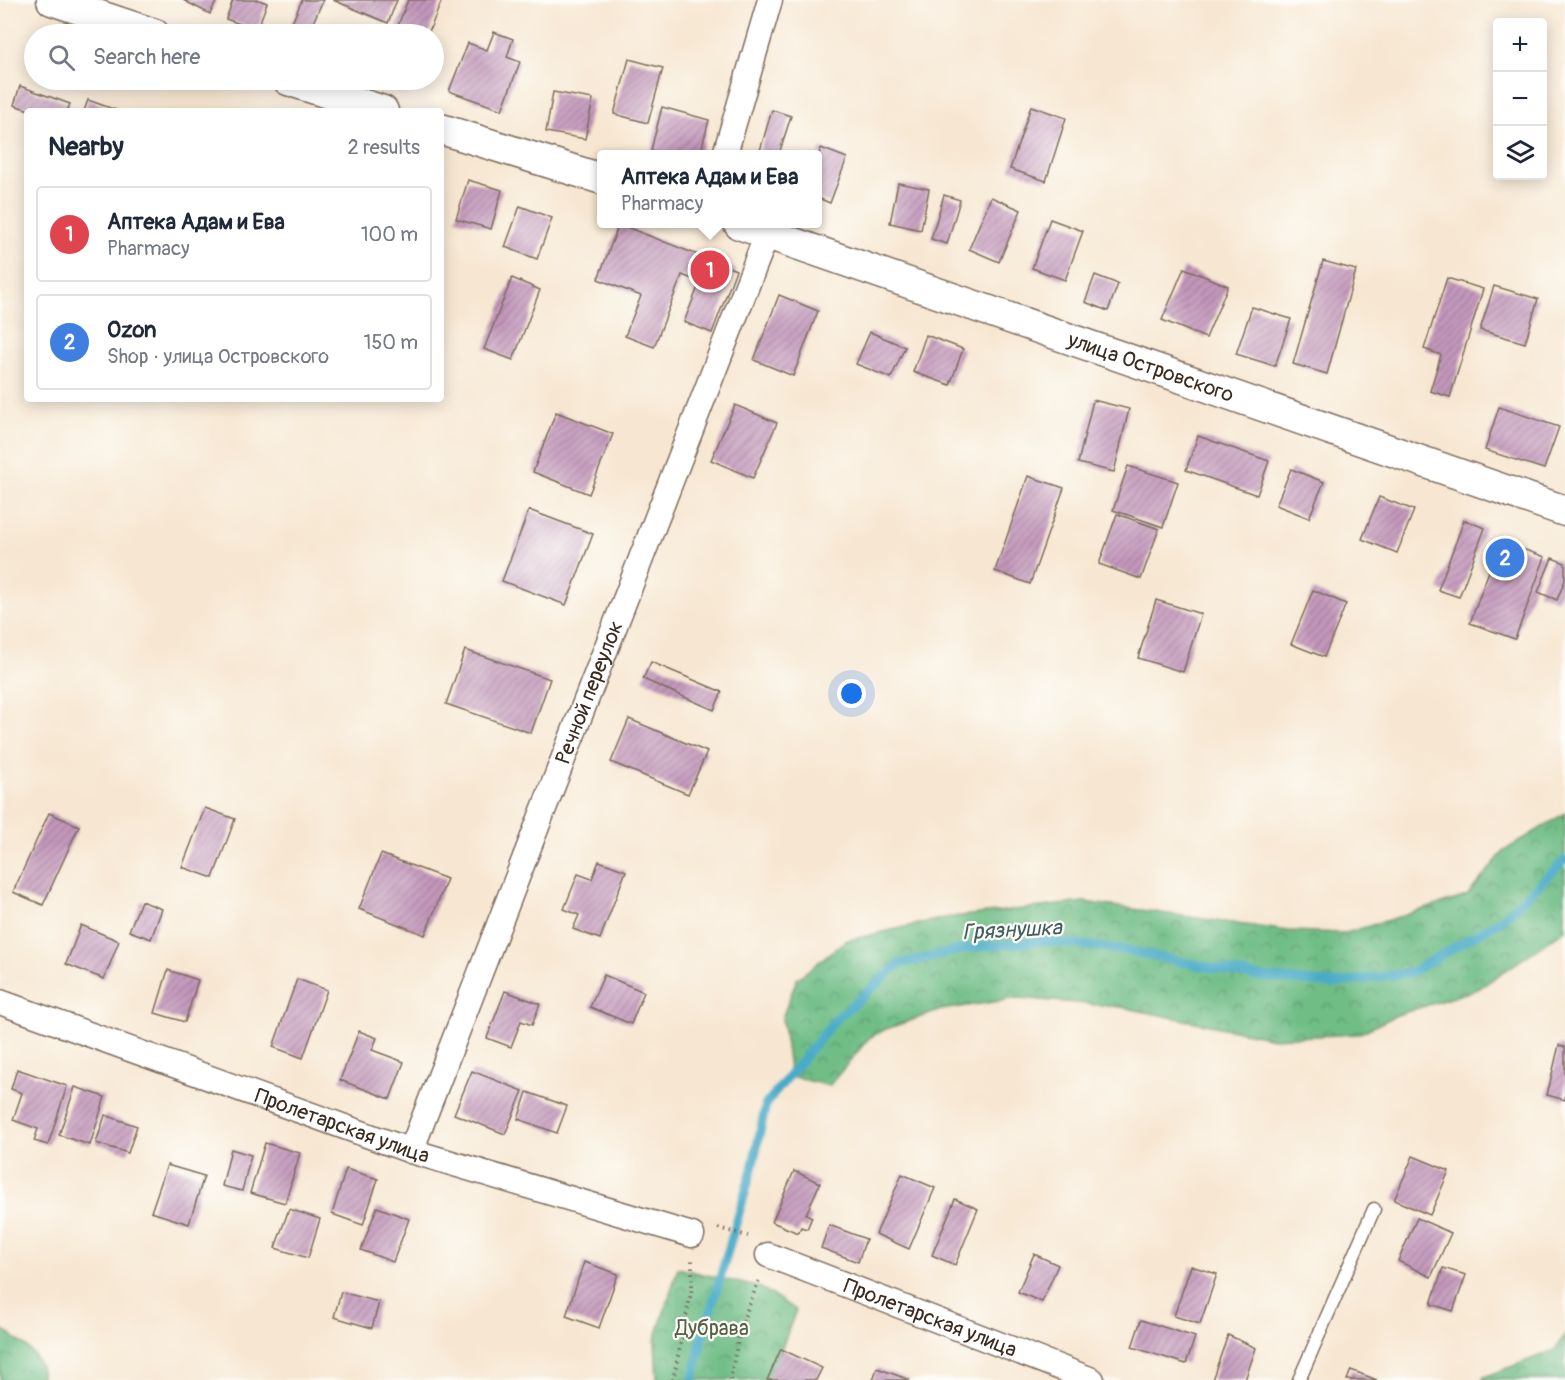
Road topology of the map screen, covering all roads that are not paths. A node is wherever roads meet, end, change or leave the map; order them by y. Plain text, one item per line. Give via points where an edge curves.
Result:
1 (52, 0) edge
2 (770, 0) edge
3 (124, 24) edge
4 (319, 90) edge
5 (374, 108) edge
6 (444, 130) edge
7 (726, 150) edge
8 (597, 177) edge
9 (750, 228) edge
10 (767, 234) junction
11 (1565, 511) edge
12 (0, 1002) edge
13 (411, 1151) junction
14 (1374, 1209) dead end
15 (692, 1235) road end
16 (761, 1247) road end
17 (1092, 1380) edge
18 (1299, 1380) edge

1 - 3 street
2 - 7 street
4 - 5 street
6 - 8 street
9 - 10 street, улица Островского
10 - 11 street, улица Островского
10 - 13 street, Речной переулок
12 - 13 street, Пролетарская улица
13 - 15 street, Пролетарская улица
14 - 18 lane
16 - 17 street, Пролетарская улица

